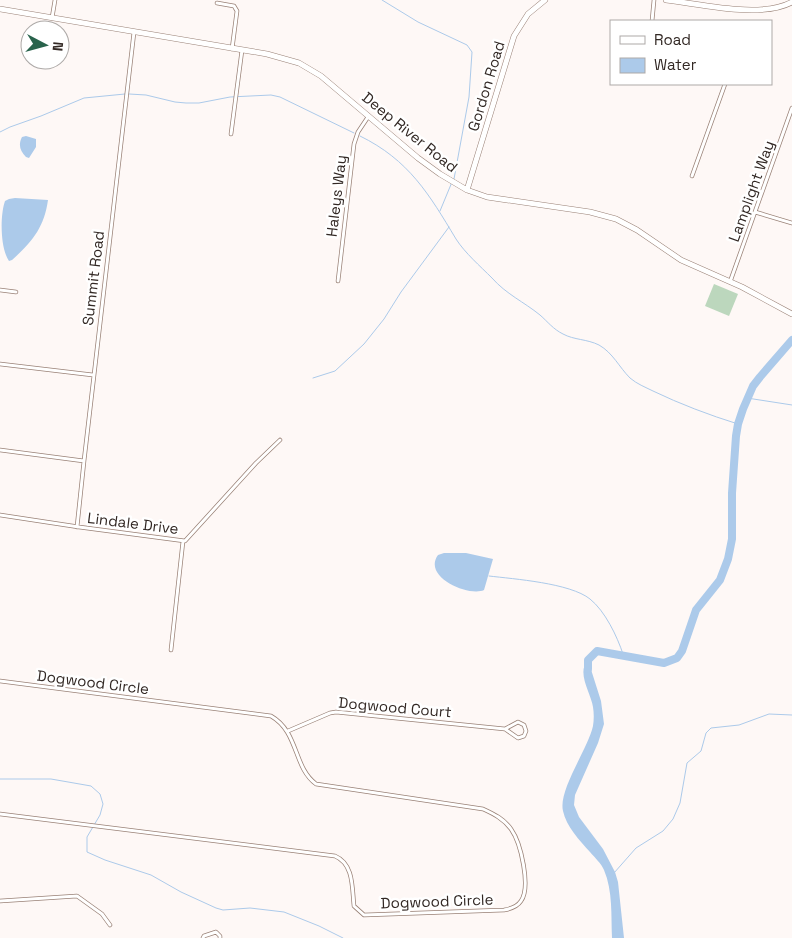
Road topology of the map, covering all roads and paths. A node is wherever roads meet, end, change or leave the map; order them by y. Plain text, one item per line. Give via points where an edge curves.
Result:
1 (55, 0) edge
2 (654, 0) edge
3 (666, 0) edge
4 (541, 1) edge
5 (792, 2) edge
6 (217, 3) dead end
7 (0, 9) edge
8 (52, 18) junction
9 (652, 20) edge
10 (134, 32) junction
11 (232, 49) junction
12 (242, 50) junction
13 (725, 85) edge
14 (791, 111) edge
15 (368, 116) junction
16 (231, 134) dead end
17 (692, 176) dead end
18 (467, 190) junction
19 (755, 212) junction
20 (792, 223) edge
21 (338, 281) dead end
22 (730, 282) junction
23 (0, 290) edge
24 (16, 292) dead end
25 (792, 314) edge
26 (0, 364) edge
27 (93, 375) junction
28 (280, 440) dead end
29 (0, 450) edge
30 (84, 461) junction
31 (0, 515) edge
32 (78, 527) junction
33 (183, 541) junction
34 (171, 650) dead end
35 (0, 681) edge
36 (505, 729) junction
37 (288, 731) junction
38 (0, 814) edge
39 (0, 901) edge
40 (110, 925) dead end
41 (203, 938) edge
42 (220, 938) edge

1 - 8 street
2 - 9 street
3 - 5 street via 761,11
4 - 18 street, Gordon Road via 514,36
6 - 11 street via 234,6 237,11
7 - 8 street, Deep River Road
8 - 10 street, Deep River Road
10 - 11 street, Deep River Road
10 - 27 street, Summit Road
11 - 12 street, Deep River Road
12 - 15 street, Deep River Road via 284,58 306,67
12 - 16 street
13 - 17 street
14 - 19 street, Lamplight Way
15 - 18 street, Deep River Road via 418,158
15 - 21 street, Haleys Way via 354,144
18 - 22 street, Deep River Road via 487,197 610,217 630,226 681,260
19 - 20 street
19 - 22 street, Lamplight Way
22 - 25 street, Deep River Road
23 - 24 street
26 - 27 street
27 - 30 street, Summit Road
28 - 33 street, Lindale Drive
29 - 30 street
30 - 32 street, Summit Road
31 - 32 street, Lindale Drive
32 - 33 street, Lindale Drive
33 - 34 street
35 - 37 street, Dogwood Circle via 270,716
36 - 36 street, Dogwood Court via 518,722 526,730 524,736 518,738
36 - 37 street, Dogwood Court via 336,712
37 - 38 street, Dogwood Circle via 306,772 316,784 483,809 501,819 515,836 521,853 525,890 521,901 517,906 504,910 364,915 354,906 349,869 335,856
39 - 40 street via 77,896 102,914
41 - 42 street via 216,932

